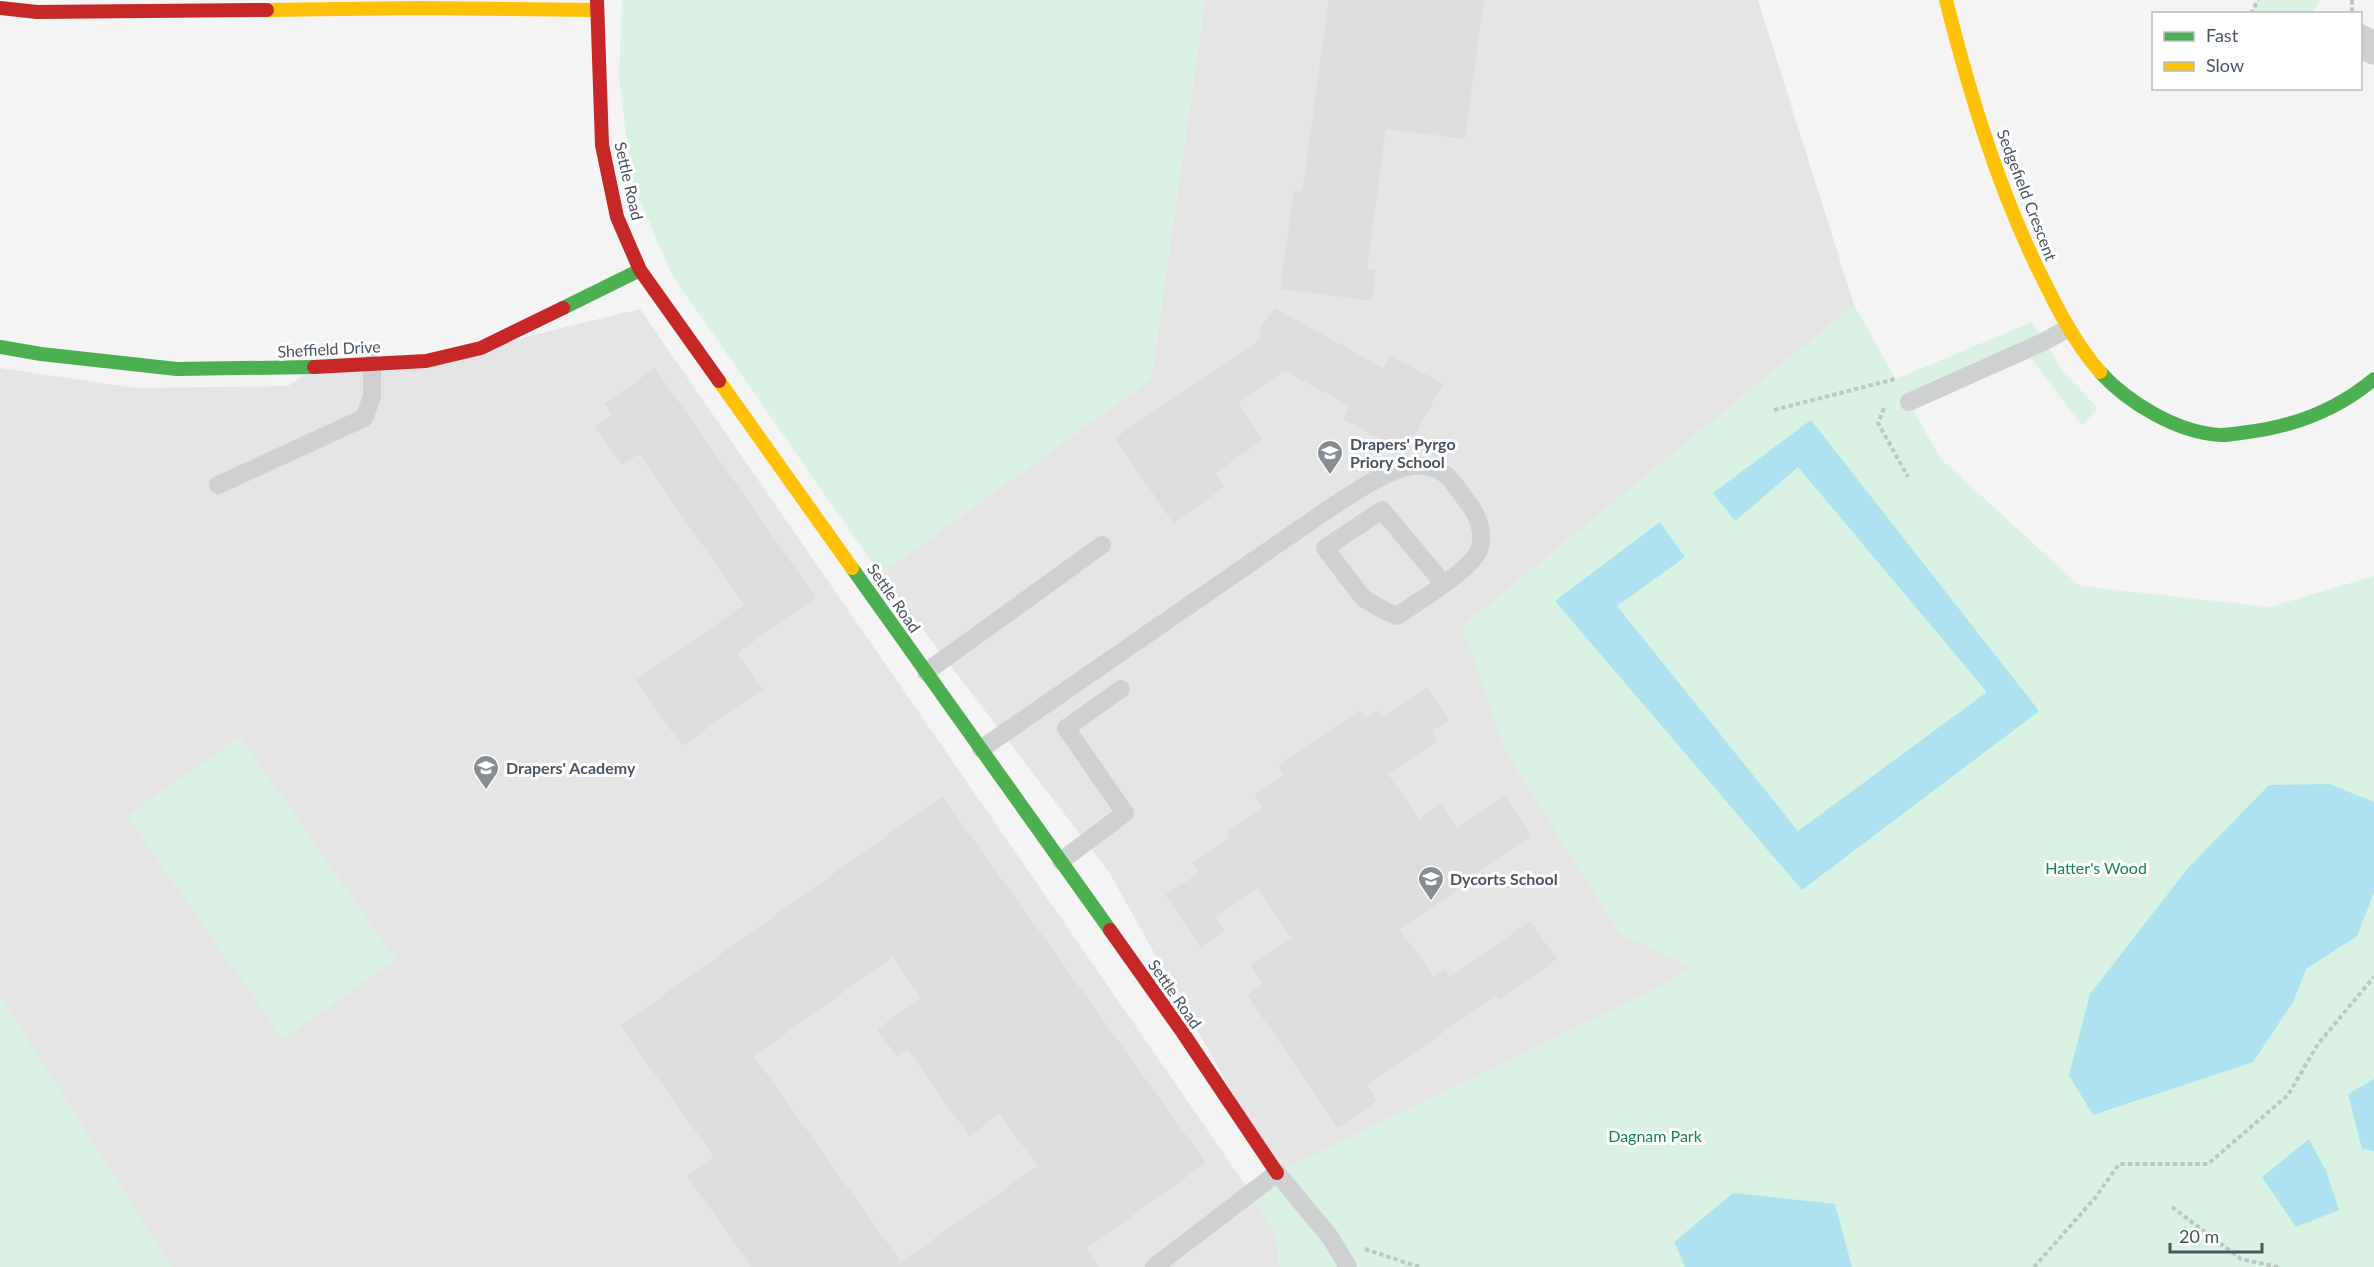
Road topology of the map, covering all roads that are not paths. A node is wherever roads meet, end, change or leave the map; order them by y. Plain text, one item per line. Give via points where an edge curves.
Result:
1 (1946, 0) edge
2 (597, 5) edge
3 (0, 8) edge
4 (640, 270) junction
5 (2067, 329) junction
6 (0, 347) edge
7 (372, 363) junction
8 (2374, 379) edge
9 (1909, 402) dead end
10 (218, 485) dead end
11 (1102, 545) dead end
12 (1443, 583) junction
13 (926, 672) junction
14 (1121, 689) dead end
15 (981, 749) junction
16 (1061, 861) junction
17 (1277, 1173) junction
18 (1154, 1267) edge
19 (1348, 1267) edge

1 - 5 street, Sedgefield Crescent via 1991,156 2024,243
2 - 3 street via 37,12
2 - 4 street, Settle Road via 602,145 617,217
4 - 7 street, Sheffield Drive via 482,348 426,361
4 - 13 street, Settle Road
5 - 8 street, Sedgefield Crescent via 2086,357 2136,405 2175,423 2220,435 2267,431 2309,420 2358,393
5 - 9 lane
6 - 7 street, Sheffield Drive via 177,369 278,369
7 - 10 lane via 372,397 364,418
11 - 13 lane
12 - 12 lane via 1382,510 1325,548 1363,598 1397,616
12 - 15 lane via 1465,568 1478,551 1482,534 1473,509 1446,474 1427,465 1407,466 1330,508
13 - 15 street, Settle Road
14 - 16 lane via 1066,728 1125,813
15 - 16 street, Settle Road
16 - 17 street, Settle Road
17 - 18 lane
17 - 19 lane via 1330,1237

